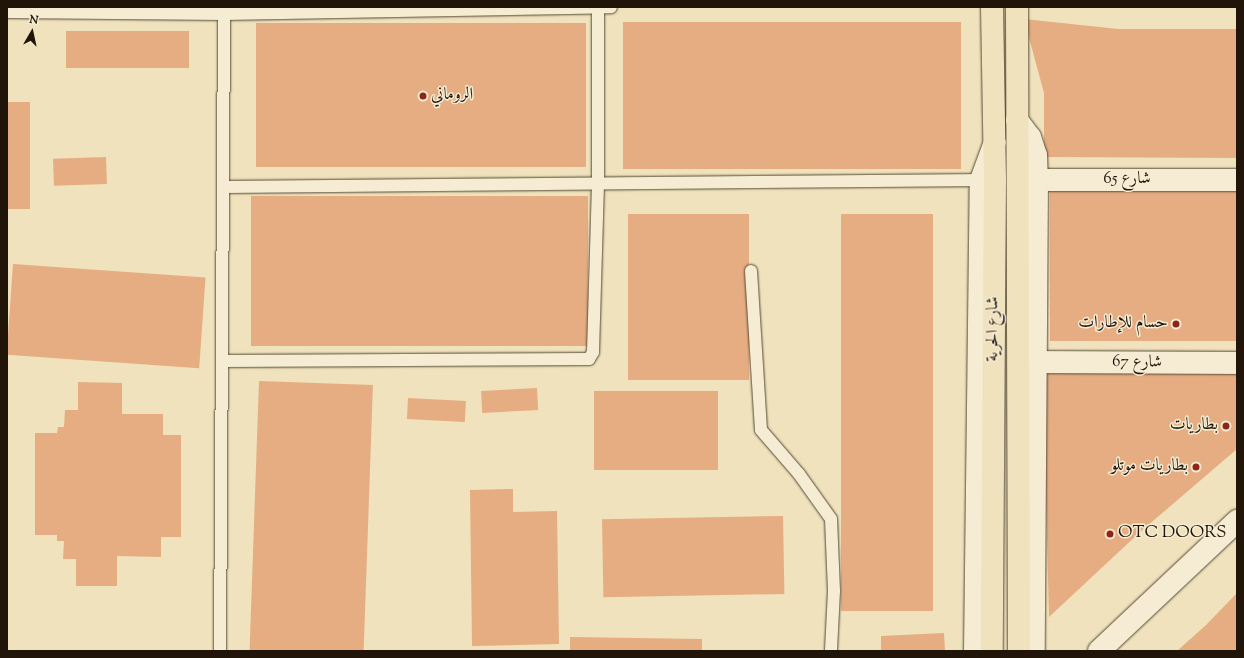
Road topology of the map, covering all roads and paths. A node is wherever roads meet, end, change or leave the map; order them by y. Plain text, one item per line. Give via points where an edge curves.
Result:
1 (598, 7) edge
2 (611, 7) edge
3 (992, 7) edge
4 (1017, 7) edge
5 (224, 10) edge
6 (7, 12) edge
7 (1008, 180) junction
8 (1237, 180) edge
9 (598, 182) junction
10 (225, 187) junction
11 (1006, 206) junction
12 (751, 271) dead end
13 (224, 361) junction
14 (1038, 362) junction
15 (1237, 364) edge
16 (1237, 521) edge
17 (220, 651) edge
18 (831, 651) edge
19 (975, 651) edge
20 (992, 651) edge
21 (1019, 651) edge
22 (1034, 651) edge
23 (1099, 651) edge

1 - 2 lane
1 - 5 lane
1 - 9 lane
3 - 7 main road, شارع الحرية via 995,142
4 - 7 main road, شارع الحرية via 1017,120
5 - 6 lane
5 - 10 lane
7 - 8 street, شارع 65
7 - 9 lane
7 - 11 main road, شارع الحرية
7 - 14 street
7 - 19 street
9 - 10 lane
9 - 13 lane via 593,352 589,359
10 - 13 lane
11 - 20 main road, شارع الحرية
11 - 21 main road, شارع الحرية
12 - 18 lane via 761,430 799,474 831,519 834,591
13 - 17 lane
14 - 15 street, شارع 67
14 - 22 street
16 - 23 street

